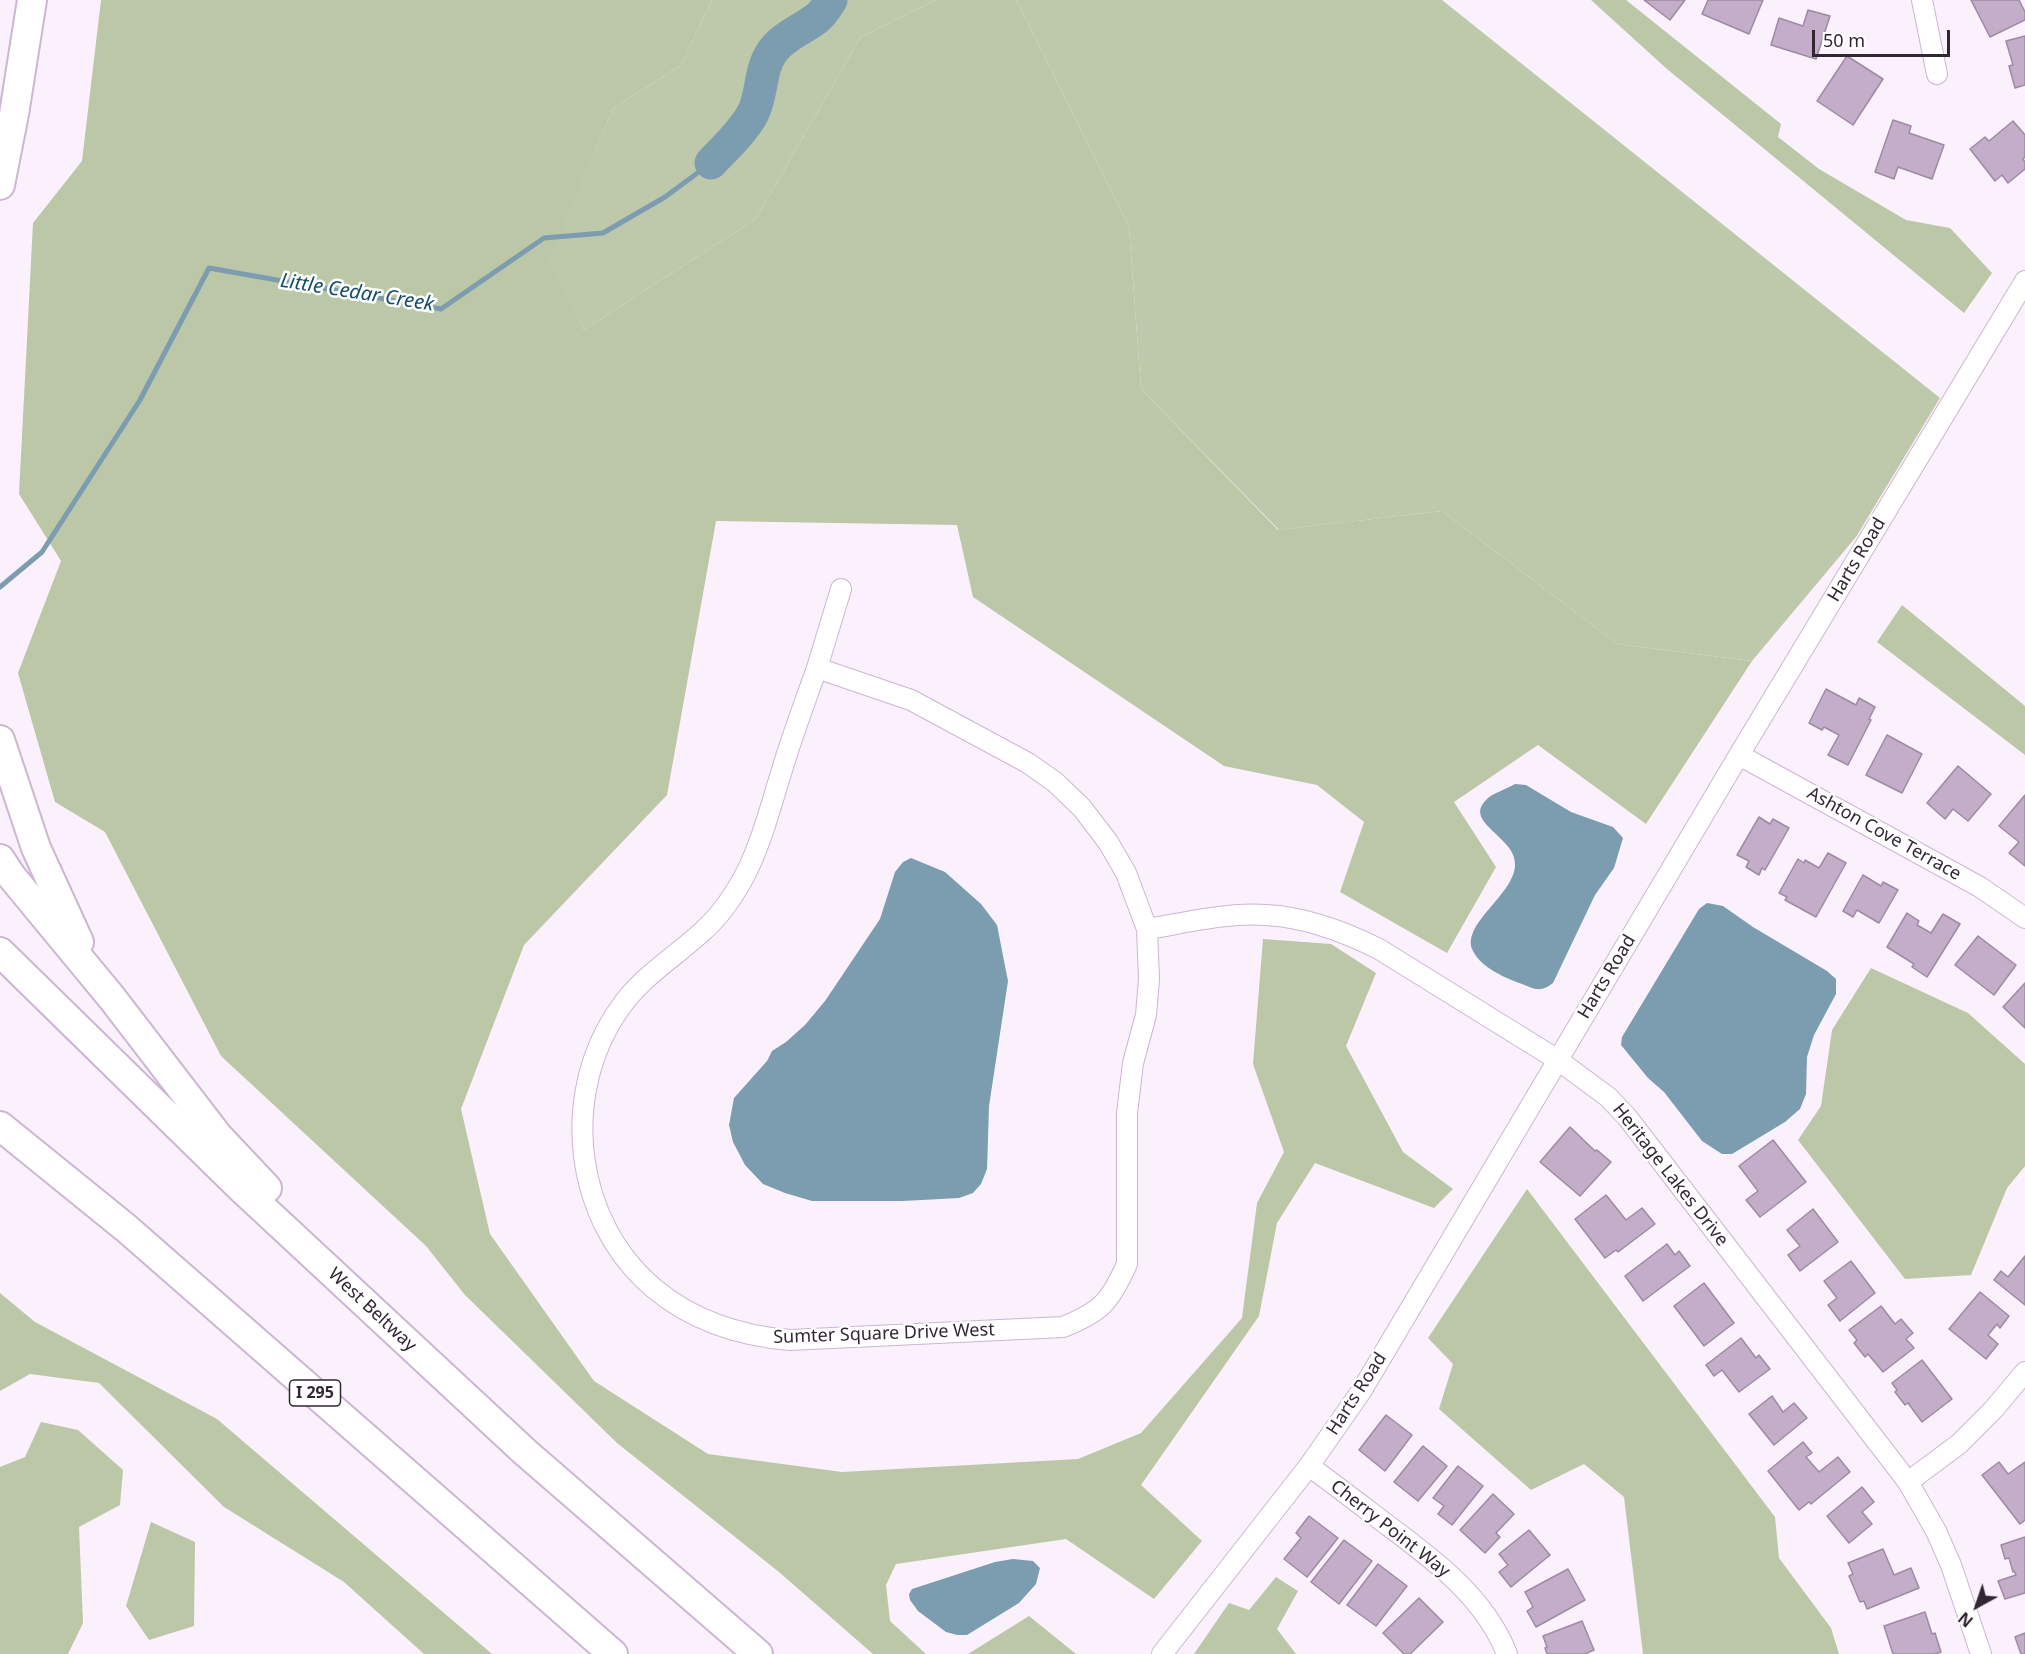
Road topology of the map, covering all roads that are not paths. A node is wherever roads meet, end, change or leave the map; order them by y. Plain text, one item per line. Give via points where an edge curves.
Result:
1 (32, 0) edge
2 (1922, 0) edge
3 (1937, 74) dead end
4 (14, 114) junction
5 (0, 138) edge
6 (0, 185) edge
7 (2025, 281) edge
8 (841, 589) dead end
9 (817, 668) junction
10 (0, 740) edge
11 (1739, 755) junction
12 (0, 859) edge
13 (2025, 918) edge
14 (1147, 929) junction
15 (0, 952) edge
16 (112, 998) junction
17 (1558, 1060) junction
18 (4, 1131) edge
19 (2025, 1372) edge
20 (525, 1452) junction
21 (1309, 1466) junction
22 (1908, 1482) junction
23 (613, 1654) edge
24 (758, 1654) edge
25 (1162, 1654) edge
26 (1507, 1654) edge
27 (1981, 1654) edge

1 - 4 highway
2 - 3 street
4 - 5 highway
4 - 6 highway
7 - 11 street, Harts Road
8 - 9 street, Sumter Square Drive West
9 - 14 street, Sumter Square Drive West via 911,700 1028,763 1055,782 1082,808 1108,842 1126,873
9 - 14 street, Sumter Square Drive West via 746,873 726,906 704,930 641,982 620,1008 600,1043 587,1080 581,1116 583,1156 592,1195 607,1231 629,1263 656,1290 690,1313 726,1329 790,1340 1063,1327 1104,1305 1127,1264 1127,1113 1146,1015
10 - 16 highway via 36,848 81,946
11 - 13 street, Ashton Cove Terrace via 1980,887
11 - 17 street, Harts Road
12 - 16 highway
14 - 17 street, Heritage Lakes Drive via 1222,917 1265,915 1329,927 1379,949
15 - 20 highway, West Beltway via 241,1188
16 - 20 highway via 218,1136
17 - 21 street, Harts Road via 1362,1390
17 - 22 street, Heritage Lakes Drive via 1608,1097 1627,1117
18 - 23 highway, I 295 via 126,1228
19 - 22 street via 1959,1444
20 - 24 highway, West Beltway
21 - 25 street, Harts Road
21 - 26 street, Cherry Point Way via 1447,1572 1487,1617
22 - 27 street, Heritage Lakes Drive via 1944,1548

